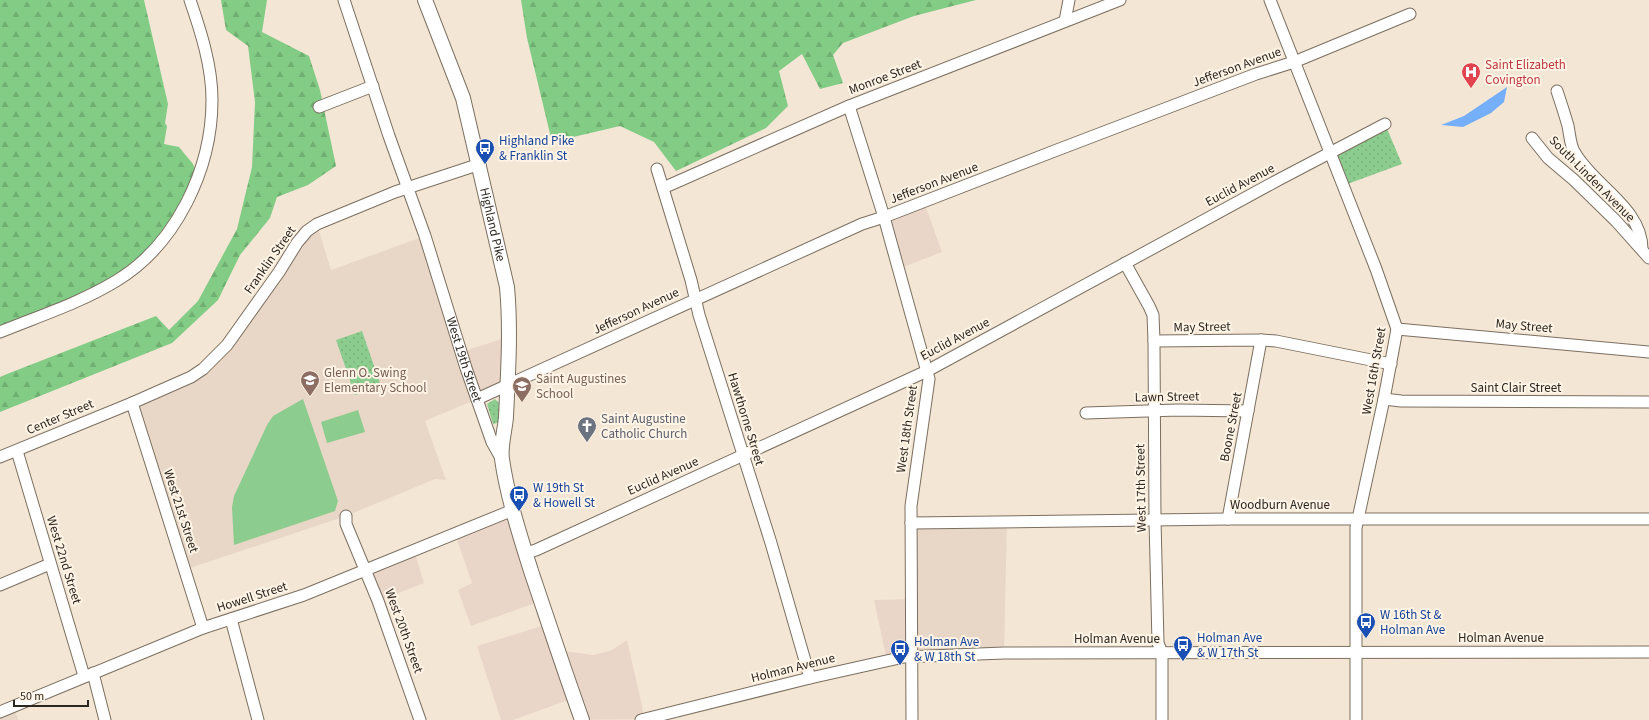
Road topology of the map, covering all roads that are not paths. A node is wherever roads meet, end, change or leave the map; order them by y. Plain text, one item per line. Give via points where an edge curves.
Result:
1 (190, 0) edge
2 (344, 0) edge
3 (426, 0) edge
4 (1069, 0) edge
5 (1120, 0) edge
6 (1270, 0) edge
7 (1410, 14) dead end
8 (1065, 21) junction
9 (1294, 62) junction
10 (373, 86) junction
11 (1557, 91) dead end
12 (849, 106) junction
13 (319, 107) dead end
14 (1385, 124) dead end
15 (1532, 138) dead end
16 (1329, 153) junction
17 (480, 164) junction
18 (657, 169) dead end
19 (408, 187) junction
20 (663, 188) junction
21 (884, 218) junction
22 (1646, 254) edge
23 (1125, 263) junction
24 (696, 299) junction
25 (1397, 329) junction
26 (0, 332) edge
27 (1261, 340) junction
28 (1154, 341) junction
29 (1649, 352) edge
30 (1391, 364) junction
31 (927, 371) junction
32 (507, 385) junction
33 (477, 399) junction
34 (1384, 399) junction
35 (1649, 402) edge
36 (132, 403) junction
37 (1154, 410) junction
38 (1248, 411) junction
39 (1086, 413) dead end
40 (17, 451) junction
41 (743, 456) junction
42 (0, 457) edge
43 (502, 458) junction
44 (513, 510) junction
45 (346, 516) dead end
46 (1228, 519) junction
47 (1359, 519) junction
48 (1649, 519) edge
49 (1155, 520) junction
50 (911, 523) junction
51 (526, 553) junction
52 (50, 564) junction
53 (366, 570) junction
54 (0, 585) edge
55 (231, 619) junction
56 (203, 628) junction
57 (1356, 652) junction
58 (1649, 652) edge
59 (1162, 653) junction
60 (912, 655) junction
61 (89, 675) junction
62 (810, 678) junction
63 (0, 712) edge
64 (105, 720) edge
65 (258, 720) edge
66 (420, 720) edge
67 (582, 720) edge
68 (642, 720) edge
69 (912, 720) edge
70 (1162, 720) edge
71 (1356, 720) edge

1 - 26 street via 206,50 212,101 205,154 187,201 156,248 117,280 86,297
2 - 10 street, West 19th Street
3 - 17 street, Highland Pike via 464,98
4 - 8 street
5 - 8 street, Monroe Street
6 - 9 street, West 16th Street
7 - 9 street, Jefferson Avenue
8 - 12 street, Monroe Street
9 - 16 street, West 16th Street
9 - 21 street, Jefferson Avenue via 1256,74
10 - 13 street
10 - 19 street, West 19th Street
11 - 22 street via 1573,151 1591,175 1630,215 1637,225
12 - 20 street, Monroe Street
12 - 21 street, West 18th Street
14 - 16 street, Euclid Avenue
15 - 22 street, South Linden Avenue via 1548,158 1616,221
16 - 23 street, Euclid Avenue
16 - 25 street, West 16th Street via 1376,269
17 - 19 street, Franklin Street
17 - 32 street, Highland Pike via 507,287
18 - 20 street, Hawthorne Street
19 - 33 street, West 19th Street
19 - 36 street, Franklin Street via 325,220 307,230 238,331 214,359 191,377
20 - 24 street, Hawthorne Street
21 - 24 street, Jefferson Avenue via 862,224
21 - 31 street, West 18th Street
23 - 28 street, West 17th Street via 1149,306
23 - 31 street, Euclid Avenue
24 - 32 street, Jefferson Avenue
24 - 41 street, Hawthorne Street via 699,316
25 - 29 street, May Street
25 - 30 street, West 16th Street
27 - 28 street, May Street
27 - 30 street, May Street
27 - 38 street, Boone Street
28 - 37 street, West 17th Street
30 - 34 street, West 16th Street
31 - 41 street, Euclid Avenue
31 - 50 street, West 18th Street via 929,379 911,506
32 - 33 street, Jefferson Avenue
32 - 43 street, Highland Pike
33 - 43 street, West 19th Street via 492,442
34 - 35 street, Saint Clair Street via 1401,402
34 - 47 street, West 16th Street
36 - 40 street, Center Street
36 - 56 street, West 21st Street
37 - 38 street, Lawn Street
37 - 39 street, Lawn Street
37 - 49 street, West 17th Street
38 - 46 street, Boone Street
40 - 42 street, Center Street
40 - 52 street, West 22nd Street
41 - 51 street, Euclid Avenue
41 - 62 street, Hawthorne Street
43 - 44 street, West 19th Street
44 - 51 street, West 19th Street
44 - 53 street, Howell Street
45 - 53 street, West 20th Street via 346,524
46 - 47 street, Woodburn Avenue
46 - 49 street, Woodburn Avenue
47 - 48 street, Woodburn Avenue
47 - 57 street, West 16th Street via 1356,535
49 - 50 street, Woodburn Avenue
49 - 59 street, West 17th Street via 1158,643
50 - 60 street, West 18th Street
51 - 67 street, West 19th Street
52 - 54 street
52 - 61 street, West 22nd Street
53 - 55 street, Howell Street via 304,595
53 - 66 street, West 20th Street
55 - 56 street, Howell Street
55 - 65 street
56 - 61 street, Howell Street
57 - 58 street, Holman Avenue
57 - 59 street, Holman Avenue
57 - 71 street, West 16th Street
59 - 60 street, Holman Avenue
59 - 70 street, West 17th Street
60 - 62 street, Holman Avenue
60 - 69 street, West 18th Street
61 - 63 street, Howell Street
61 - 64 street, West 22nd Street
62 - 68 street, Holman Avenue

